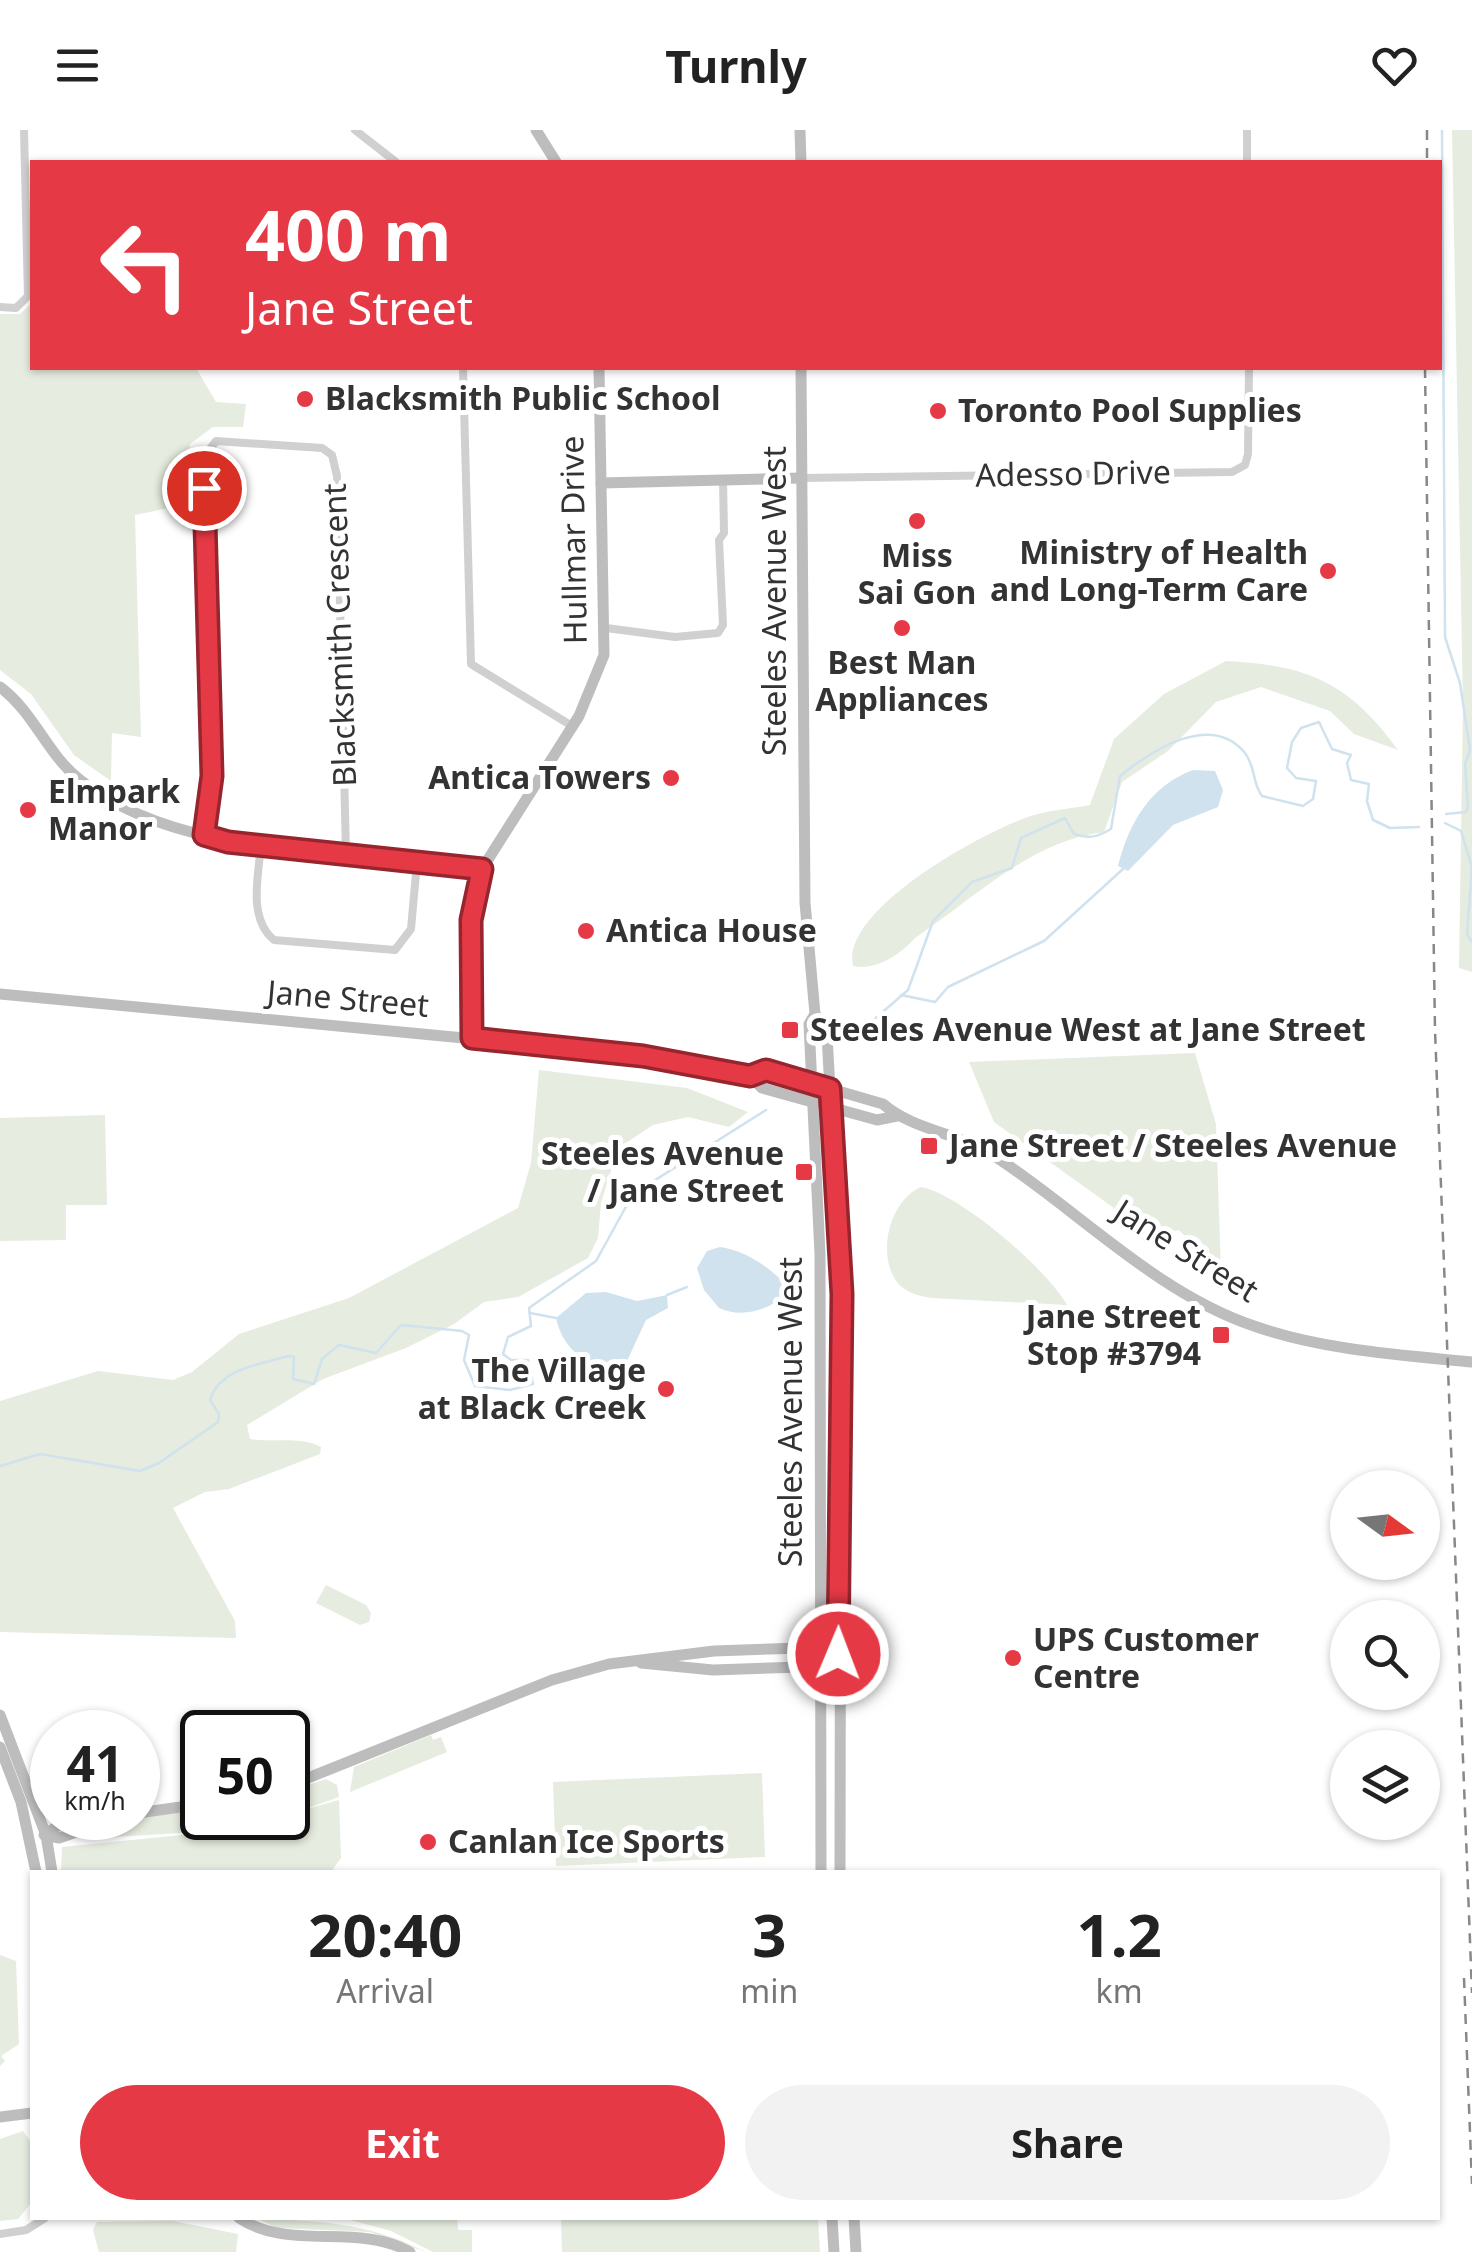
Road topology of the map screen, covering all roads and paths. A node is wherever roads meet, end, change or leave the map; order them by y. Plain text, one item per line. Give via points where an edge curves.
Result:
1 (24, 130) edge
2 (355, 130) edge
3 (536, 130) edge
4 (800, 130) edge
5 (1247, 130) edge
6 (393, 160) edge
7 (555, 160) edge
8 (801, 160) edge
9 (1247, 160) edge
10 (0, 307) edge
11 (463, 370) edge
12 (598, 370) edge
13 (801, 370) edge
14 (1249, 370) edge
15 (801, 478) junction
16 (722, 479) junction
17 (601, 483) junction
18 (606, 628) junction
19 (0, 688) edge
20 (572, 726) junction
21 (204, 835) junction
22 (261, 846) junction
23 (346, 854) junction
24 (418, 862) junction
25 (482, 869) junction
26 (0, 994) edge
27 (815, 1014) junction
28 (472, 1038) junction
29 (750, 1076) junction
30 (812, 1084) junction
31 (830, 1089) junction
32 (813, 1102) junction
33 (832, 1108) junction
34 (897, 1116) junction
35 (1472, 1362) edge
36 (818, 1460) junction
37 (838, 1460) junction
38 (838, 1654) junction
39 (818, 1657) junction
40 (632, 1662) junction
41 (0, 1715) edge
42 (0, 1747) edge
43 (310, 1777) edge
44 (30, 1793) edge
45 (30, 1838) edge
46 (30, 1840) edge
47 (47, 1840) edge
48 (36, 1870) edge
49 (52, 1870) edge
50 (821, 1870) edge
51 (840, 1870) edge
52 (30, 2114) edge
53 (0, 2117) edge
54 (42, 2220) edge
55 (242, 2220) edge
56 (832, 2220) edge
57 (854, 2220) edge
58 (0, 2234) edge
59 (376, 2239) junction
60 (399, 2252) edge
61 (410, 2252) edge
62 (834, 2252) edge
63 (856, 2252) edge

1 - 10 street via 28,296 16,308
2 - 6 street
3 - 7 main road
4 - 8 main road
5 - 9 street
11 - 20 street via 470,664
12 - 17 main road, Hullmar Drive
13 - 15 main road, Steeles Avenue West
14 - 15 street, Adesso Drive via 1248,454 1232,472
15 - 16 main road
15 - 27 main road, Steeles Avenue West via 806,902
16 - 17 main road
16 - 18 street via 718,634 676,638
17 - 18 main road, Hullmar Drive
18 - 20 main road, Hullmar Drive via 599,675
19 - 21 main road via 79,780 126,807
20 - 25 main road, Hullmar Drive
21 - 22 main road
21 - 23 street, Blacksmith Crescent via 212,776 204,457 216,441 322,448 332,455 336,476
22 - 23 main road
22 - 24 street via 255,901 266,932 274,940 308,944 396,950 411,929
23 - 24 main road
24 - 25 main road
25 - 28 street, Hullmar Drive via 471,920
26 - 28 main road, Jane Street
27 - 30 main road, Steeles Avenue West
27 - 31 main road, Steeles Avenue West via 827,1035
28 - 29 main road, Jane Street via 643,1056
29 - 30 main road, Jane Street via 766,1070
29 - 32 main road, Jane Street via 762,1088
30 - 31 main road, Jane Street
30 - 32 main road, Steeles Avenue West
31 - 33 main road, Steeles Avenue West
31 - 34 main road, Jane Street via 883,1104
32 - 33 main road, Jane Street
32 - 36 main road, Steeles Avenue West
33 - 34 main road, Jane Street via 877,1120
33 - 37 main road, Steeles Avenue West via 842,1294
34 - 35 main road, Jane Street via 968,1140 1150,1269 1253,1326
36 - 37 main road
36 - 39 main road, Steeles Avenue West
37 - 38 main road, Steeles Avenue West
38 - 39 main road
38 - 51 main road, Steeles Avenue West
39 - 40 main road via 800,1667 712,1670
39 - 40 main road via 801,1648 714,1650
39 - 50 main road, Steeles Avenue West
40 - 43 main road via 552,1680
41 - 44 main road
42 - 45 main road
46 - 48 main road
47 - 49 main road
52 - 53 main road
54 - 58 street
55 - 59 main road via 285,2236
56 - 62 main road
57 - 63 main road
59 - 60 main road
59 - 61 main road

